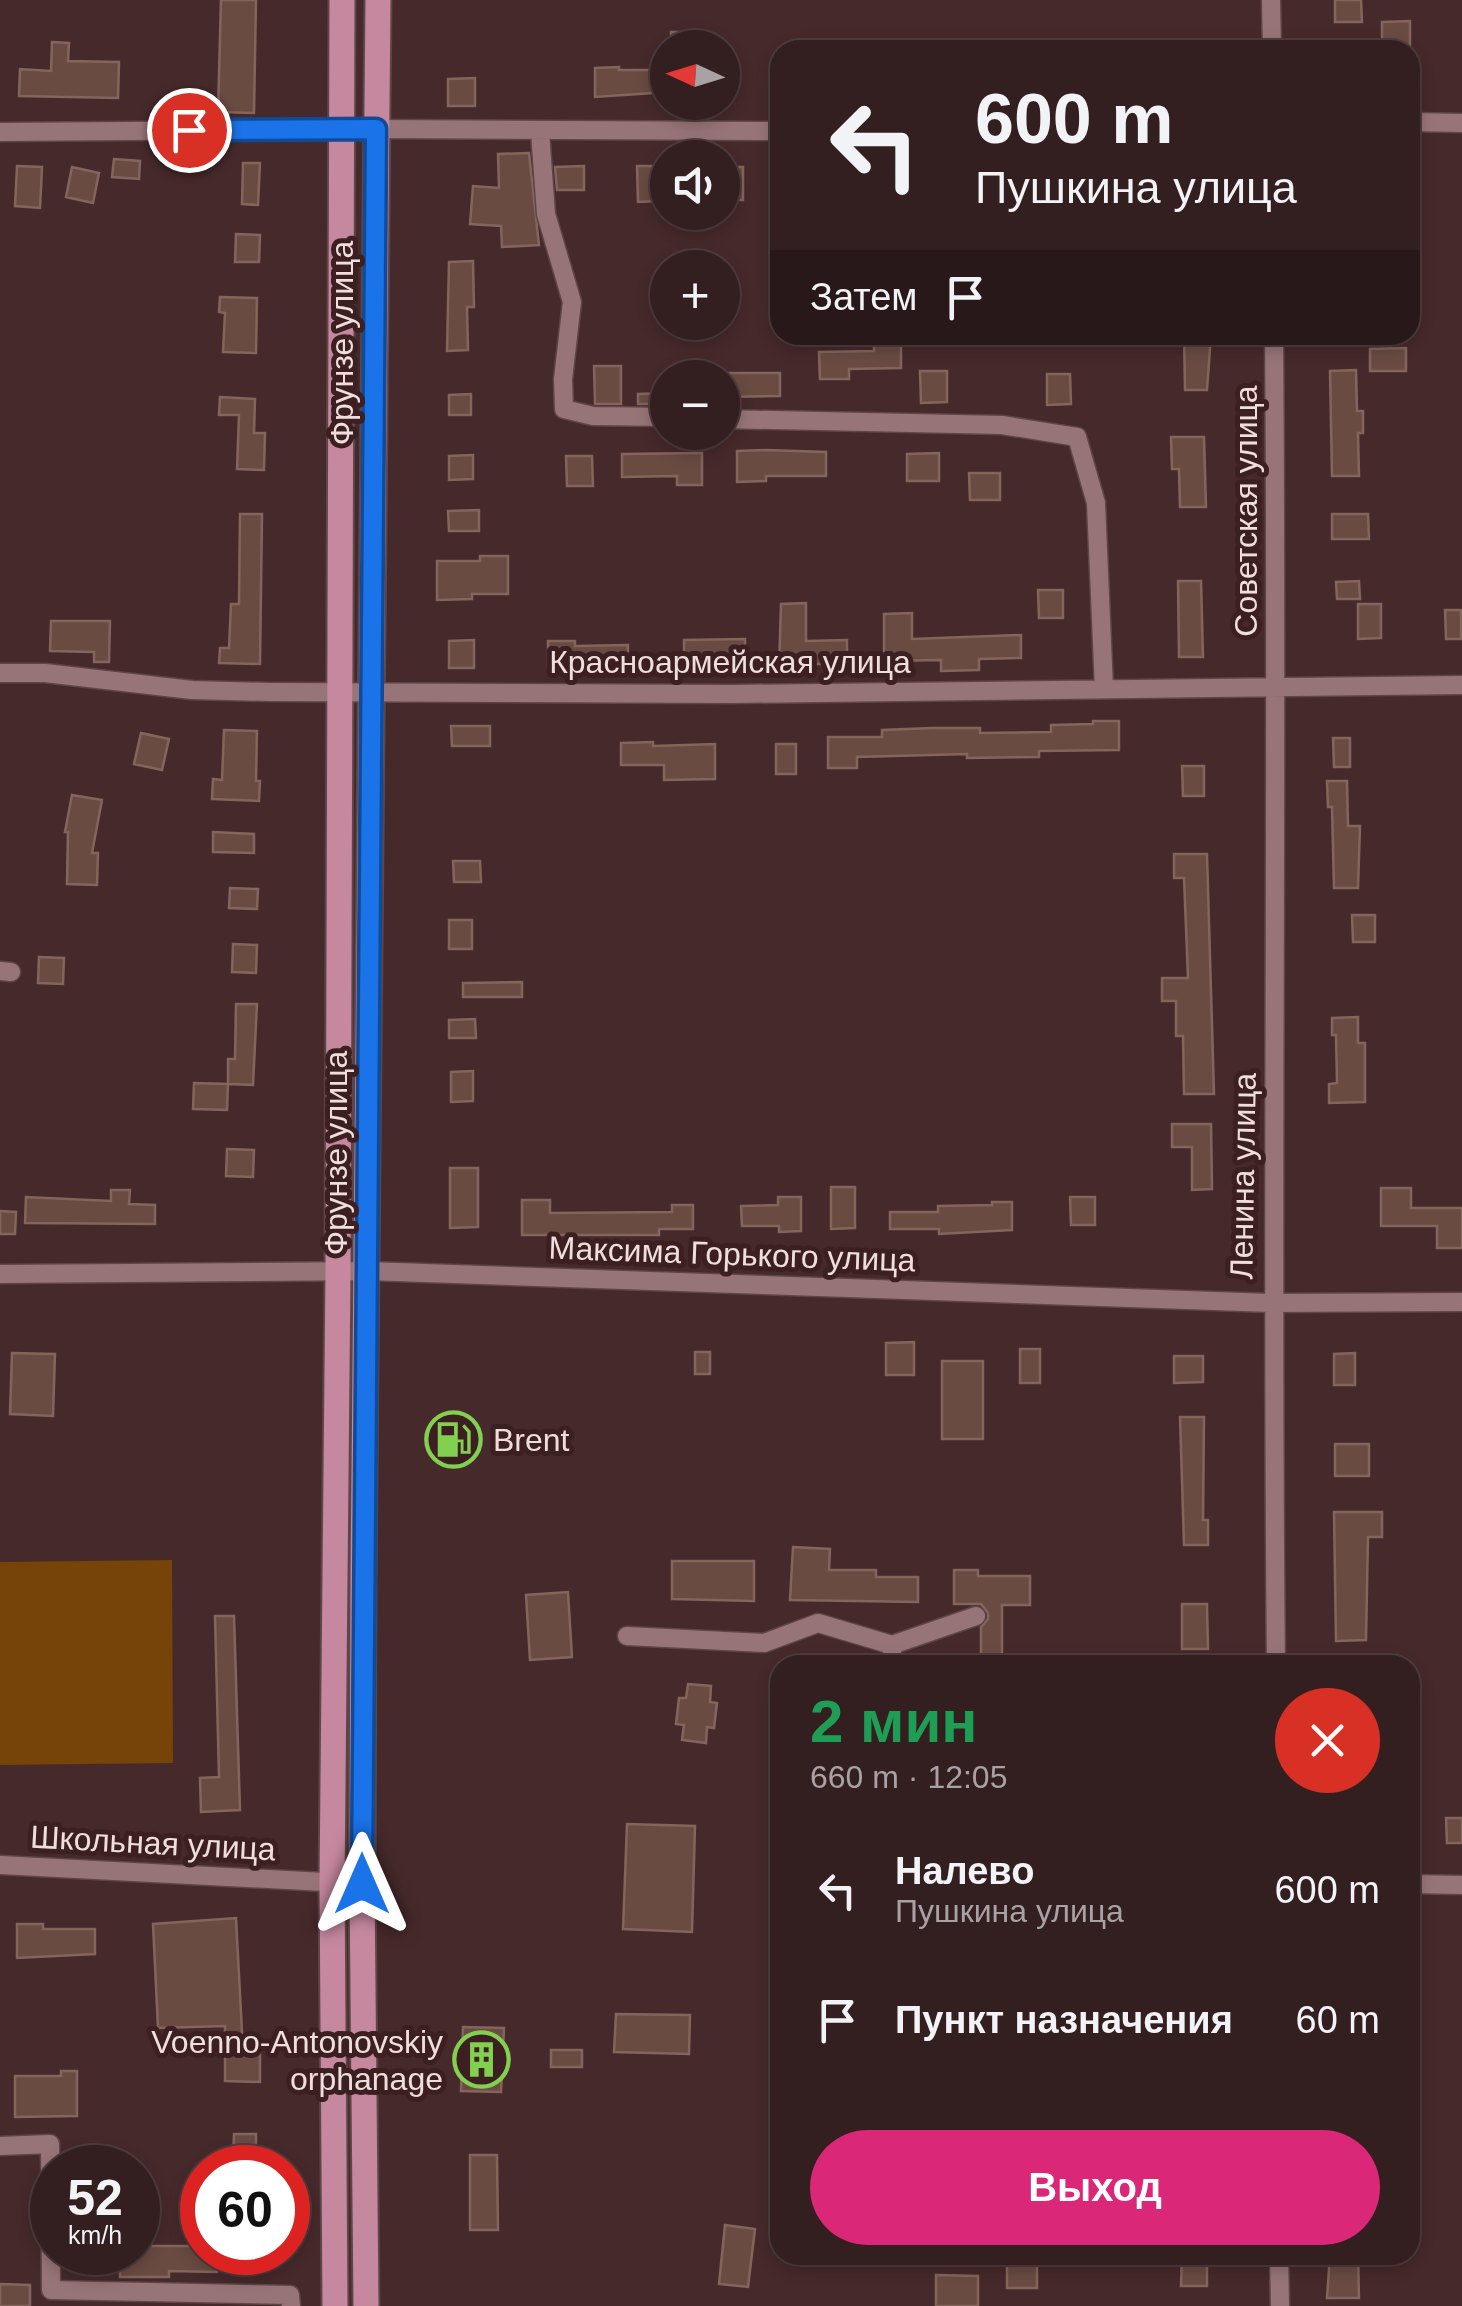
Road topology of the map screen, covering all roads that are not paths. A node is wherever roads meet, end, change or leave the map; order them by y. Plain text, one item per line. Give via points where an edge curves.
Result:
1 (342, 0) edge
2 (378, 0) edge
3 (1271, 0) edge
4 (1272, 40) edge
5 (1420, 122) edge
6 (1462, 123) edge
7 (341, 129) junction
8 (376, 129) junction
9 (0, 132) edge
10 (540, 132) junction
11 (770, 132) edge
12 (1274, 345) edge
13 (650, 417) edge
14 (740, 418) edge
15 (0, 673) edge
16 (1462, 685) edge
17 (1277, 687) junction
18 (1104, 689) junction
19 (372, 690) junction
20 (338, 691) junction
21 (368, 1271) junction
22 (338, 1272) junction
23 (0, 1274) edge
24 (1462, 1302) edge
25 (1272, 1304) junction
26 (976, 1616) dead end
27 (627, 1636) dead end
28 (892, 1644) junction
29 (892, 1655) edge
30 (1276, 1655) edge
31 (0, 1864) edge
32 (332, 1883) junction
33 (362, 1884) junction
34 (1420, 1884) edge
35 (1462, 1885) edge
36 (0, 2146) edge
37 (1279, 2265) edge
38 (290, 2306) edge
39 (334, 2306) edge
40 (366, 2306) edge
41 (1280, 2306) edge

1 - 7 main road, Фрунзе улица
2 - 8 main road, Фрунзе улица
3 - 4 street
5 - 6 street
7 - 8 street
7 - 9 street
7 - 20 main road, Фрунзе улица
8 - 10 street
8 - 19 main road, Фрунзе улица
10 - 11 street
10 - 13 street via 546,214 572,302 564,409
12 - 17 street, Советская улица
14 - 18 street via 1002,425 1076,437 1096,503
15 - 20 street, Красноармейская улица via 192,690
16 - 17 street, Красноармейская улица
17 - 18 street, Красноармейская улица
17 - 25 street, Ленина улица
18 - 19 street, Красноармейская улица
19 - 20 street, Красноармейская улица
19 - 21 main road, Фрунзе улица
20 - 22 main road, Фрунзе улица
21 - 22 street, Максима Горького улица
21 - 25 street, Максима Горького улица
21 - 33 main road, Фрунзе улица
22 - 23 street, Максима Горького улица
22 - 32 main road, Фрунзе улица
24 - 25 street, Максима Горького улица
25 - 30 street, Ленина улица
26 - 28 street
27 - 28 street via 764,1643 818,1623
28 - 29 street
31 - 32 street, Школьная улица
32 - 33 street, Школьная улица
32 - 39 main road, Фрунзе улица
33 - 40 main road, Фрунзе улица
34 - 35 street
36 - 38 street via 50,2144 51,2290 290,2295
37 - 41 street

